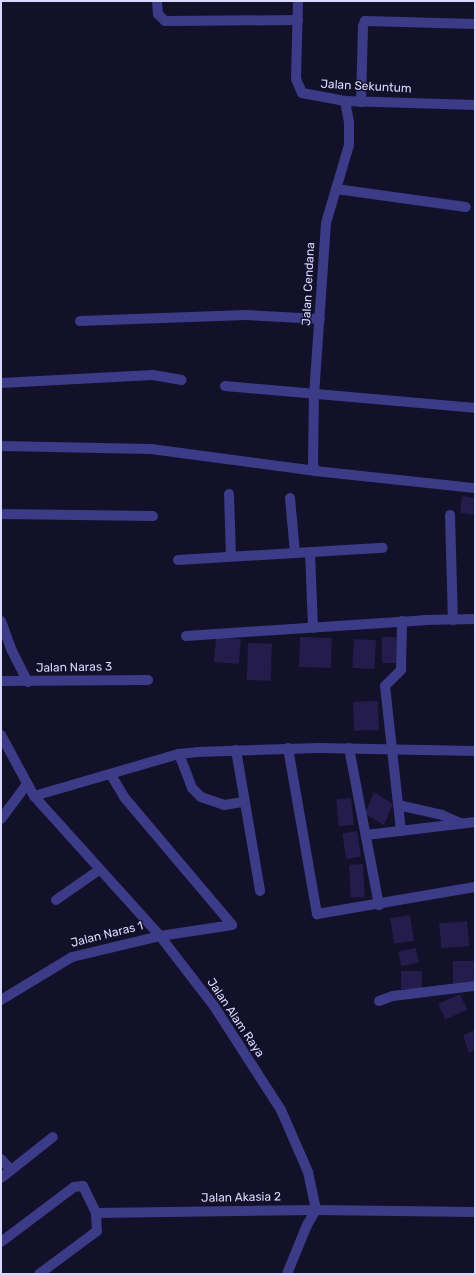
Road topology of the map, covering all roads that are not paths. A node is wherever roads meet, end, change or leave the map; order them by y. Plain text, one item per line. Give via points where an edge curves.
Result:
1 (157, 1) edge
2 (298, 1) edge
3 (298, 20) junction
4 (475, 24) edge
5 (345, 101) junction
6 (361, 102) junction
7 (475, 104) edge
8 (336, 189) junction
9 (466, 207) dead end
10 (320, 319) junction
11 (80, 321) dead end
12 (182, 380) dead end
13 (1, 383) edge
14 (225, 386) dead end
15 (314, 395) junction
16 (475, 408) edge
17 (1, 446) edge
18 (315, 472) junction
19 (475, 488) edge
20 (229, 494) dead end
21 (290, 498) dead end
22 (1, 514) edge
23 (450, 515) dead end
24 (153, 516) dead end
25 (383, 548) dead end
26 (310, 552) junction
27 (295, 553) junction
28 (231, 556) junction
29 (178, 560) dead end
30 (475, 619) edge
31 (453, 620) junction
32 (1, 621) edge
33 (402, 622) junction
34 (313, 628) junction
35 (186, 636) dead end
36 (148, 680) dead end
37 (1, 681) edge
38 (28, 682) junction
39 (1, 735) edge
40 (288, 748) junction
41 (349, 748) junction
42 (236, 750) junction
43 (392, 750) junction
44 (475, 751) edge
45 (180, 754) junction
46 (111, 775) junction
47 (27, 784) junction
48 (34, 796) junction
49 (244, 802) junction
50 (398, 805) junction
51 (1, 819) edge
52 (475, 822) edge
53 (462, 824) junction
54 (401, 831) junction
55 (366, 835) junction
56 (99, 870) junction
57 (475, 887) edge
58 (260, 892) dead end
59 (56, 900) dead end
60 (379, 905) junction
61 (160, 936) junction
62 (475, 986) edge
63 (1, 1000) edge
64 (379, 1001) dead end
65 (52, 1137) dead end
66 (1, 1159) edge
67 (11, 1170) junction
68 (1, 1178) edge
69 (316, 1210) junction
70 (475, 1212) edge
71 (96, 1213) junction
72 (1, 1242) edge
73 (39, 1274) edge
74 (287, 1274) edge

1 - 3 street via 158,14 165,21
2 - 3 street, Jalan Sekuntum
3 - 5 street, Jalan Sekuntum via 298,90 306,96
4 - 6 street via 365,22 362,26
5 - 6 street, Jalan Sekuntum
5 - 8 street, Jalan Cendana via 349,122 349,145
6 - 7 street, Jalan Sekuntum
8 - 9 street
8 - 10 street, Jalan Cendana via 326,223
10 - 11 street via 246,315
10 - 15 street, Jalan Cendana
12 - 13 street via 153,376
14 - 15 street
15 - 16 street
15 - 18 street, Jalan Cendana
17 - 18 street via 151,449
18 - 19 street
20 - 28 street
21 - 27 street
22 - 24 street
23 - 31 street
25 - 26 street
26 - 27 street
26 - 34 street
27 - 28 street
28 - 29 street
30 - 31 street
31 - 33 street
32 - 38 street via 11,649
33 - 34 street
33 - 43 street via 401,670 385,686
34 - 35 street
36 - 38 street, Jalan Naras 3
37 - 38 street, Jalan Naras 3
39 - 47 street, Jalan Alam Raya
40 - 41 street
40 - 42 street
40 - 60 street via 317,914
41 - 43 street
41 - 55 street
42 - 45 street
42 - 49 street
43 - 44 street
43 - 50 street
45 - 46 street
45 - 49 street via 192,788 201,797 224,805
46 - 48 street
46 - 61 street, Jalan Naras 1 via 124,797 232,926
47 - 48 street, Jalan Alam Raya
47 - 51 street
48 - 56 street, Jalan Alam Raya
49 - 58 street
50 - 53 street via 442,815
50 - 54 street
52 - 53 street
53 - 54 street
54 - 55 street
55 - 60 street
56 - 59 street
56 - 61 street, Jalan Alam Raya
57 - 60 street
61 - 63 street, Jalan Naras 1 via 72,957
61 - 69 street, Jalan Alam Raya via 214,1006 281,1110 308,1172
62 - 64 street via 393,996
65 - 67 street
66 - 67 street
67 - 68 street
69 - 70 street
69 - 71 street, Jalan Akasia 2
69 - 74 street via 307,1225
71 - 72 street via 85,1189 77,1186
71 - 73 street via 97,1231

